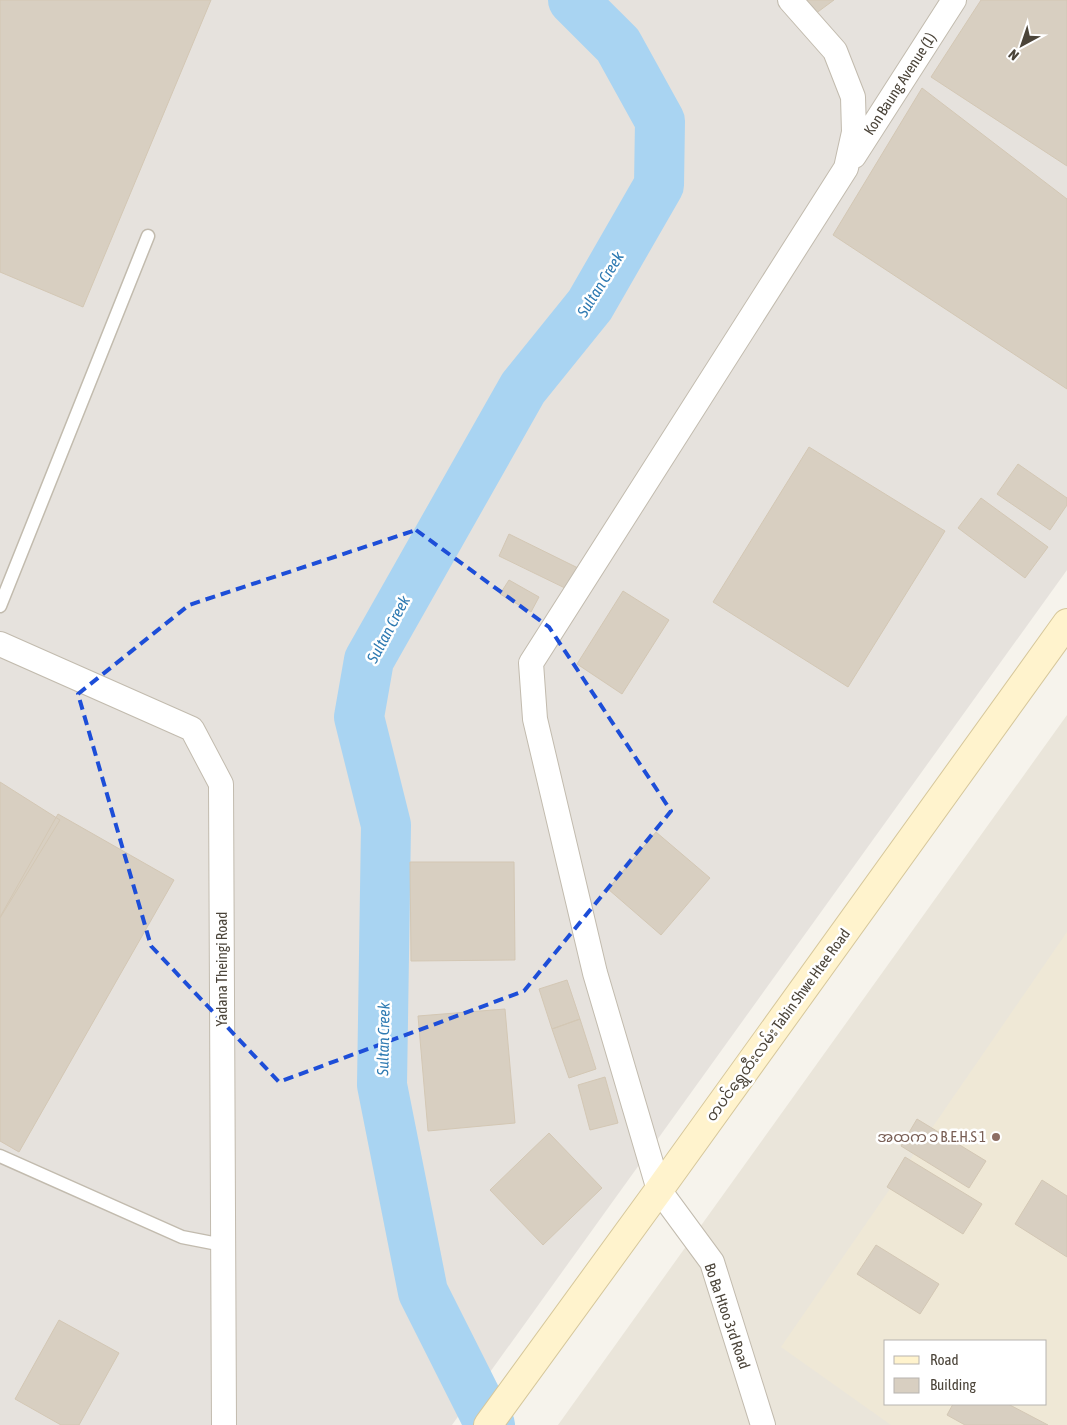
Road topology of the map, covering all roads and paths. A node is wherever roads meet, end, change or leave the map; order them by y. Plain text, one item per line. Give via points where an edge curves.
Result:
1 (790, 0) edge
2 (954, 0) edge
3 (846, 168) junction
4 (148, 236) dead end
5 (0, 606) edge
6 (1067, 623) edge
7 (0, 644) edge
8 (0, 1156) edge
9 (659, 1190) junction
10 (223, 1245) junction
11 (224, 1425) edge
12 (488, 1425) edge
13 (763, 1425) edge

1 - 3 street via 835,51 853,97 854,132
2 - 3 street, Kon Baung Avenue (1)
3 - 9 street, Kon Baung Avenue (1) via 531,664 535,719 595,973
4 - 5 lane
6 - 9 main road, တပင်ရွှေထီးလမ်း Tabin Shwe Htee Road
7 - 10 street, Yadana Theingi Road via 192,729 220,784
8 - 10 lane via 182,1237
9 - 12 main road, တပင်ရွှေထီးလမ်း Tabin Shwe Htee Road
9 - 13 street, Bo Ba Htoo 3rd Road via 712,1262
10 - 11 street, Yadana Theingi Road

